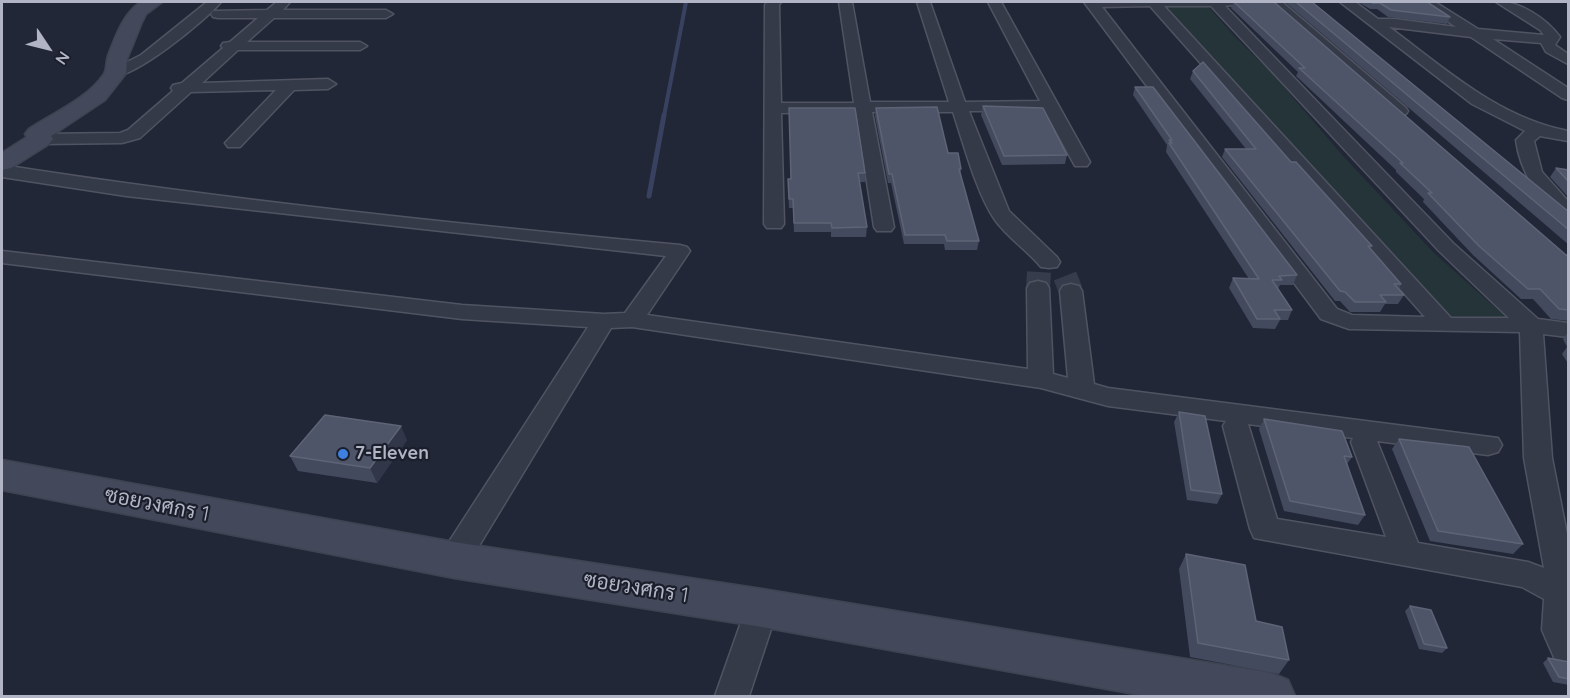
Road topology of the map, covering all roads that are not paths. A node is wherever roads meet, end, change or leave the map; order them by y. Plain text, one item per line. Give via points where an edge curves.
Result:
1 (153, 2) edge
2 (284, 2) edge
3 (774, 2) edge
4 (845, 2) edge
5 (923, 2) edge
6 (995, 2) edge
7 (1092, 2) edge
8 (1153, 2) edge
9 (1214, 2) edge
10 (1245, 2) edge
11 (1265, 2) edge
12 (1275, 2) edge
13 (1347, 2) edge
14 (1427, 2) edge
15 (1503, 2) edge
16 (216, 8) edge
17 (265, 10) edge
18 (386, 14) dead end
19 (1381, 28) junction
20 (1469, 31) junction
21 (1550, 40) junction
22 (233, 46) junction
23 (360, 46) dead end
24 (216, 47) junction
25 (1569, 60) edge
26 (116, 74) junction
27 (328, 84) dead end
28 (290, 85) junction
29 (178, 88) junction
30 (1569, 95) edge
31 (1052, 106) junction
32 (958, 107) junction
33 (774, 108) junction
34 (862, 109) junction
35 (1409, 118) edge
36 (1537, 130) junction
37 (39, 136) junction
38 (1569, 136) edge
39 (234, 143) dead end
40 (2, 162) edge
41 (1081, 162) dead end
42 (2, 171) edge
43 (1569, 211) edge
44 (774, 224) dead end
45 (884, 227) dead end
46 (2, 257) edge
47 (1053, 278) junction
48 (632, 320) junction
49 (604, 321) junction
50 (1445, 325) junction
51 (1531, 325) junction
52 (1569, 330) edge
53 (1041, 379) junction
54 (1082, 389) junction
55 (1236, 426) dead end
56 (1364, 442) dead end
57 (1488, 445) dead end
58 (2, 476) edge
59 (1407, 554) junction
60 (454, 560) junction
61 (1563, 585) edge
62 (762, 608) junction
63 (1569, 651) edge
64 (732, 696) edge
65 (1270, 696) edge

1 - 26 street via 139,11 133,22 117,60
2 - 17 street
3 - 33 street
4 - 34 street
5 - 32 street
6 - 31 street
7 - 8 street
7 - 50 street via 1329,314 1349,322
8 - 9 street
8 - 50 street
9 - 10 street
9 - 51 street via 1446,247
11 - 12 street
12 - 35 street
13 - 19 street
14 - 20 street
15 - 21 street via 1545,27 1553,37
16 - 17 street
16 - 26 street via 146,58
17 - 18 street
17 - 22 street
17 - 24 street
19 - 20 street via 1410,32 1418,28
19 - 36 street via 1478,101
20 - 21 street
20 - 30 street
21 - 25 street via 1551,49
22 - 23 street
22 - 24 street
22 - 29 street
24 - 29 street
26 - 37 street via 97,96
27 - 28 street
28 - 29 street
28 - 39 street
29 - 37 street via 143,126 122,138
31 - 32 street
31 - 41 street
32 - 34 street
32 - 47 street via 1002,216 1038,249
33 - 34 street
33 - 44 street
34 - 45 street
36 - 38 street
36 - 43 street via 1525,140 1526,161 1537,180
37 - 40 street
42 - 48 street via 126,190 680,251
46 - 49 street via 462,312
47 - 53 street
47 - 54 street
48 - 49 street
48 - 53 street
49 - 60 street
50 - 51 street
51 - 52 street
51 - 61 street via 1538,458
53 - 54 street
54 - 57 street via 1108,397
55 - 59 street via 1265,529
56 - 59 street
58 - 60 street, ซอยวงศกร 1
59 - 61 street
60 - 62 street, ซอยวงศกร 1
61 - 63 street via 1558,630
62 - 64 street
62 - 65 street, ซอยวงศกร 1

